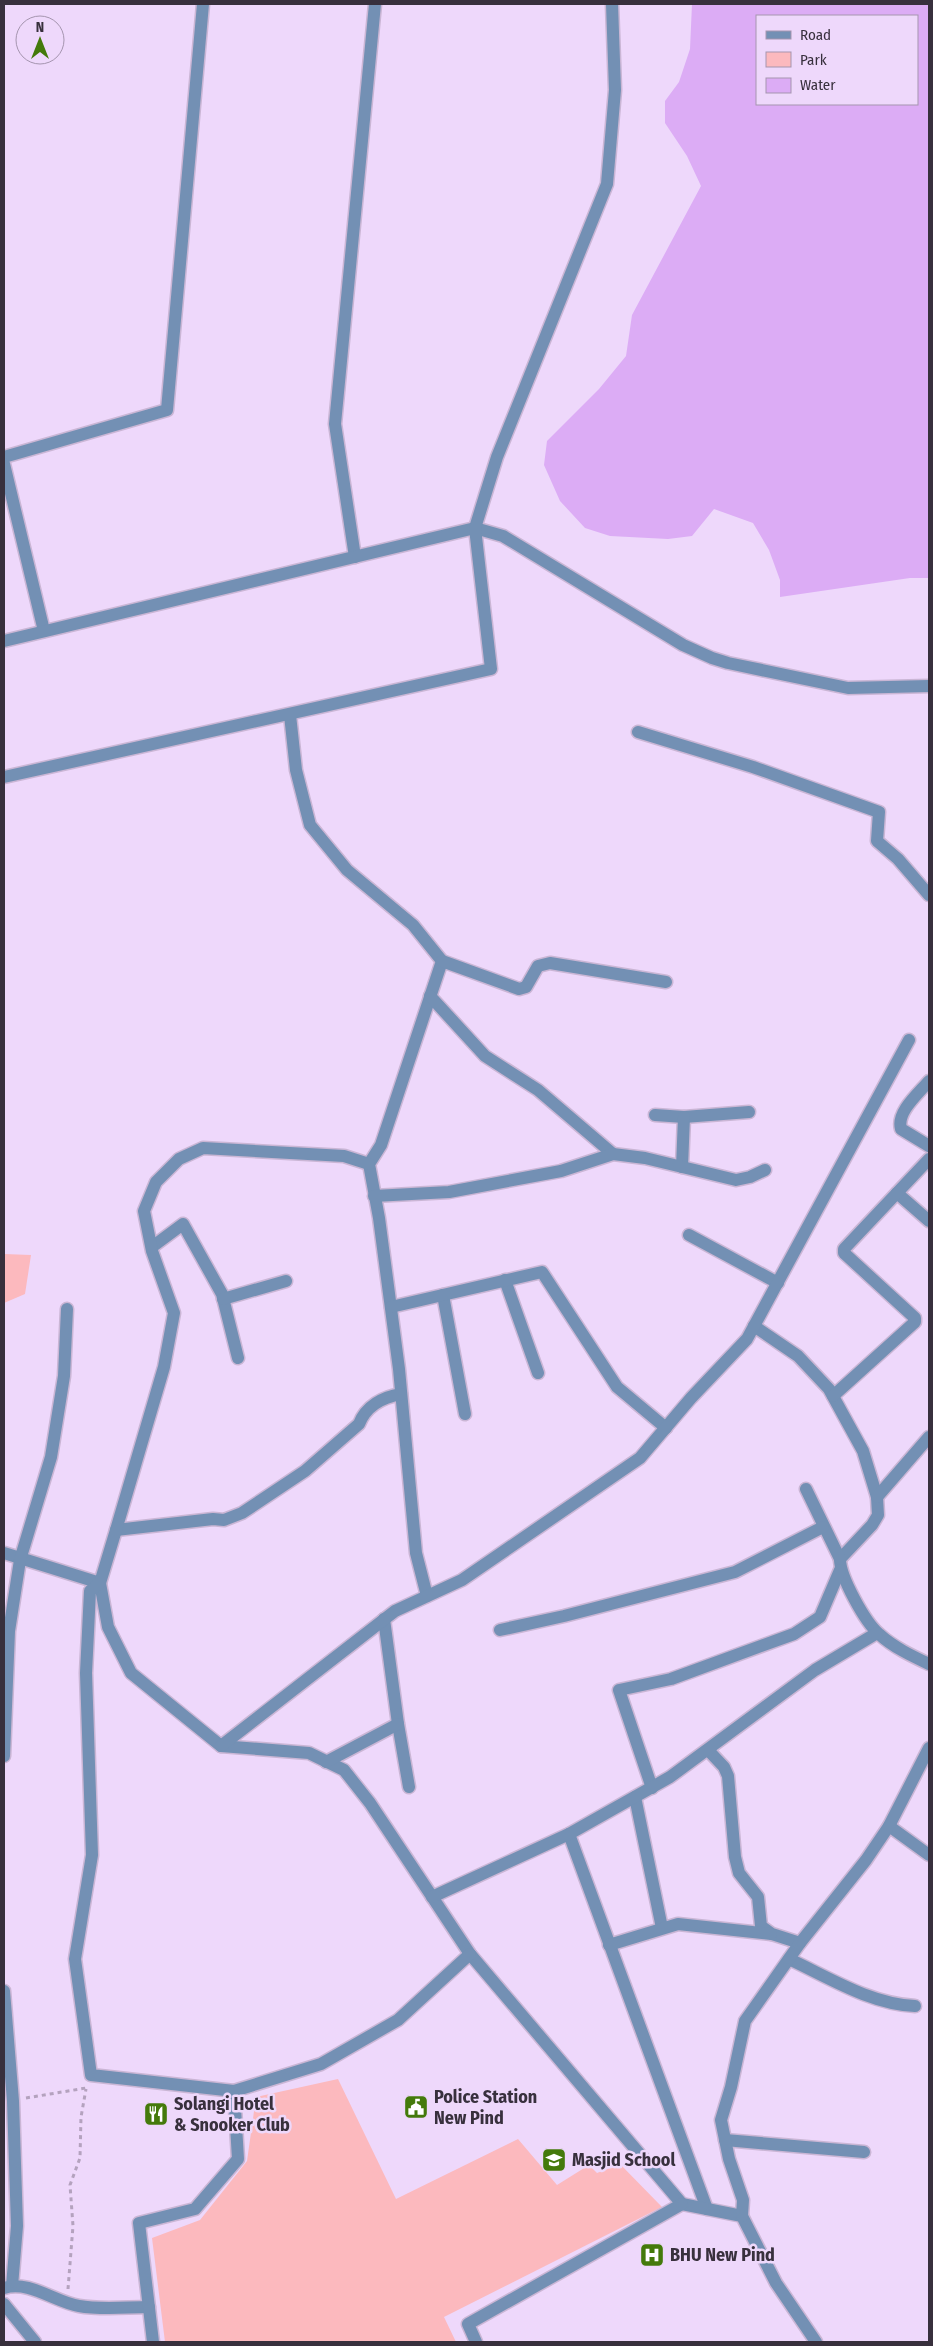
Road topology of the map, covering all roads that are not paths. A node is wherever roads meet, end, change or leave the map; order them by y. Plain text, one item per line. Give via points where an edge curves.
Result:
1 (203, 4) edge
2 (375, 4) edge
3 (612, 4) edge
4 (4, 457) edge
5 (4, 464) edge
6 (475, 528) junction
7 (355, 557) junction
8 (44, 631) junction
9 (4, 641) edge
10 (929, 686) edge
11 (290, 715) junction
12 (638, 732) dead end
13 (4, 777) edge
14 (929, 895) edge
15 (442, 961) junction
16 (666, 982) dead end
17 (430, 996) junction
18 (909, 1040) dead end
19 (929, 1081) edge
20 (749, 1112) dead end
21 (655, 1115) dead end
22 (684, 1117) junction
23 (929, 1146) edge
24 (614, 1154) junction
25 (929, 1159) edge
26 (369, 1164) junction
27 (682, 1166) junction
28 (765, 1170) dead end
29 (897, 1193) junction
30 (374, 1196) junction
31 (929, 1221) edge
32 (689, 1234) dead end
33 (152, 1247) junction
34 (504, 1280) junction
35 (286, 1282) dead end
36 (778, 1283) junction
37 (443, 1295) junction
38 (223, 1299) junction
39 (391, 1307) junction
40 (67, 1309) dead end
41 (754, 1326) junction
42 (238, 1358) dead end
43 (538, 1373) dead end
44 (401, 1394) junction
45 (833, 1396) junction
46 (465, 1414) dead end
47 (666, 1428) junction
48 (929, 1437) edge
49 (806, 1489) dead end
50 (877, 1497) junction
51 (823, 1527) junction
52 (116, 1530) junction
53 (4, 1554) edge
54 (20, 1560) junction
55 (840, 1565) junction
56 (100, 1583) junction
57 (427, 1596) junction
58 (384, 1619) junction
59 (500, 1630) dead end
60 (877, 1633) junction
61 (929, 1664) edge
62 (398, 1724) junction
63 (221, 1746) junction
64 (929, 1748) edge
65 (708, 1750) junction
66 (4, 1756) edge
67 (326, 1762) junction
68 (409, 1787) dead end
69 (652, 1788) junction
70 (635, 1797) junction
71 (888, 1826) junction
72 (569, 1834) junction
73 (929, 1855) edge
74 (432, 1897) junction
75 (662, 1928) junction
76 (772, 1934) junction
77 (800, 1943) junction
78 (609, 1944) junction
79 (470, 1954) junction
80 (789, 1959) junction
81 (4, 1991) edge
82 (915, 2006) dead end
83 (234, 2090) junction
84 (725, 2140) junction
85 (864, 2152) dead end
86 (682, 2204) junction
87 (706, 2209) junction
88 (742, 2216) junction
89 (8, 2287) edge
90 (4, 2304) edge
91 (149, 2307) junction
92 (34, 2342) edge
93 (153, 2342) edge
94 (476, 2342) edge
95 (816, 2342) edge

1 - 4 street via 167,410
2 - 7 street via 335,424
3 - 6 street via 615,90 607,184 497,457
5 - 8 street
6 - 7 street
6 - 10 street via 503,536 683,645 712,658 848,688
6 - 11 street via 491,669
7 - 8 street
8 - 9 street
11 - 13 street
11 - 15 street via 296,770 310,825 347,870 412,925
12 - 14 street via 754,767 879,812 877,840
15 - 16 street via 519,989 526,987 538,966 550,963
15 - 17 street
17 - 24 street via 485,1056 538,1090
17 - 26 street via 381,1145
18 - 36 street
19 - 23 street via 898,1122 901,1128
20 - 22 street
21 - 22 street
22 - 27 street
24 - 27 street
24 - 30 street via 562,1172 449,1192
25 - 29 street
26 - 30 street
26 - 33 street via 344,1156 203,1148 179,1159 156,1182 144,1212
27 - 28 street via 736,1180
29 - 31 street
29 - 45 street via 844,1249 844,1253 915,1318 915,1322
30 - 39 street
32 - 36 street
33 - 38 street via 182,1224
33 - 52 street via 174,1313 164,1367
34 - 37 street
34 - 43 street
34 - 47 street via 542,1272 617,1387
35 - 38 street
36 - 41 street
37 - 39 street
37 - 46 street
38 - 42 street
39 - 44 street
40 - 54 street via 64,1376 50,1457
41 - 45 street via 798,1356
41 - 47 street via 747,1339
44 - 52 street via 381,1400 363,1414 360,1424 305,1471 242,1513 224,1520
44 - 57 street via 416,1553
45 - 50 street via 863,1451
47 - 57 street via 640,1458 462,1580
48 - 50 street
49 - 51 street
50 - 55 street via 878,1515
51 - 55 street
51 - 59 street via 735,1572
52 - 56 street
53 - 54 street
54 - 56 street
54 - 66 street via 9,1631
55 - 60 street via 848,1588
55 - 69 street via 820,1617 794,1634 671,1679 619,1690
56 - 63 street via 108,1627 131,1673
56 - 83 street via 90,1591 86,1673 92,1855 75,1960 90,2075
57 - 58 street
58 - 62 street
58 - 63 street
60 - 61 street
60 - 65 street via 816,1670
62 - 67 street
62 - 68 street
63 - 67 street via 309,1753
64 - 71 street
65 - 69 street
65 - 76 street via 724,1766 728,1776 739,1873 758,1897 761,1926
67 - 74 street via 344,1770 370,1803
69 - 70 street
70 - 72 street
70 - 75 street
71 - 73 street
71 - 77 street via 866,1860
72 - 74 street
72 - 78 street
74 - 79 street
75 - 76 street via 678,1924
75 - 78 street
76 - 77 street
77 - 80 street
78 - 87 street
79 - 83 street via 398,2020 330,2060
79 - 86 street
80 - 82 street via 874,1998
80 - 84 street via 746,2021 721,2120
81 - 89 street via 13,2101 17,2226
83 - 91 street via 238,2159 195,2209 139,2223
84 - 85 street
84 - 88 street via 743,2200
86 - 87 street
86 - 94 street via 468,2324
87 - 88 street
88 - 95 street via 776,2283
89 - 91 street via 50,2295 78,2306
90 - 92 street
91 - 93 street

